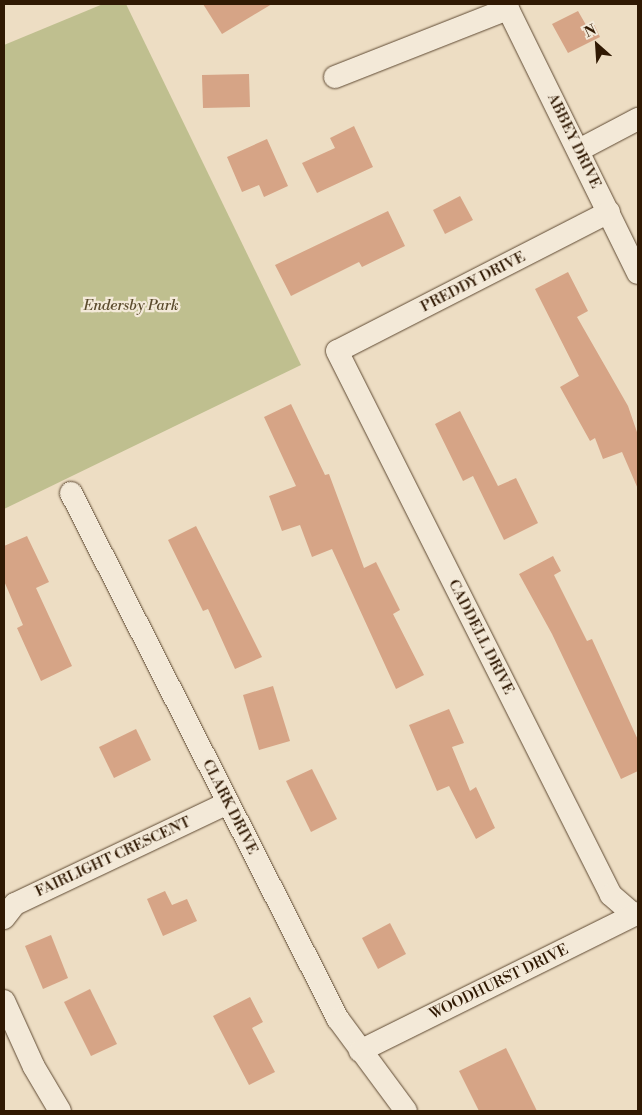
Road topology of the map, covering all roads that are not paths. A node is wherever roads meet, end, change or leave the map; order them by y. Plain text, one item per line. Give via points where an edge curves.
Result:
1 (509, 6) edge
2 (335, 77) dead end
3 (638, 120) edge
4 (579, 150) junction
5 (609, 212) junction
6 (638, 273) edge
7 (337, 351) joint
8 (71, 493) dead end
9 (228, 803) junction
10 (636, 914) edge
11 (4, 918) edge
12 (4, 1001) edge
13 (360, 1051) junction
14 (60, 1111) edge
15 (406, 1111) edge

1 - 2 street, ABBEY DRIVE
1 - 4 street, ABBEY DRIVE
3 - 4 street
4 - 5 street, ABBEY DRIVE
5 - 6 street, ABBEY DRIVE
5 - 7 street, PREDDY DRIVE
7 - 10 street, CADDELL DRIVE via 611,895
8 - 9 street, CLARK DRIVE
9 - 11 street, FAIRLIGHT CRESCENT via 15,904
9 - 13 street, CLARK DRIVE via 338,1019
10 - 13 street, WOODHURST DRIVE
12 - 14 street via 34,1067
13 - 15 street, CLARK DRIVE

